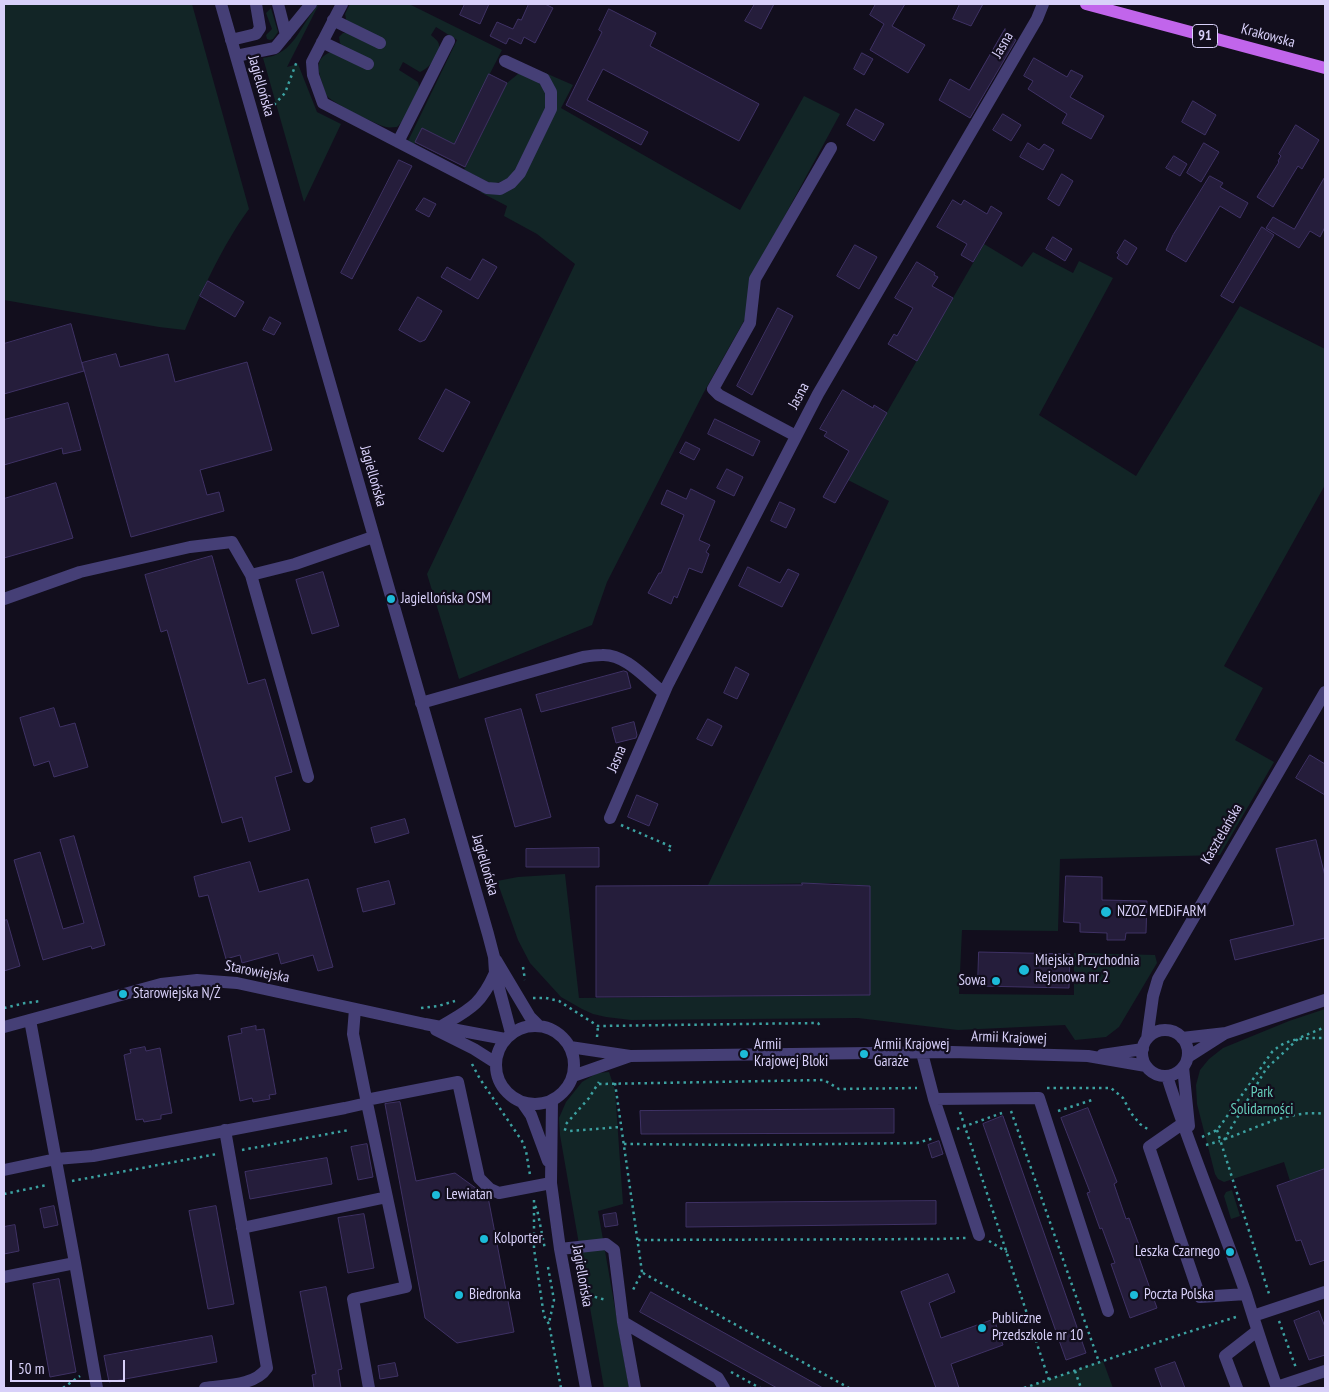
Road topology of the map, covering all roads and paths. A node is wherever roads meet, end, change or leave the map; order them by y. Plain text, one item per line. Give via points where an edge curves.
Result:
1 (221, 4) edge
2 (256, 4) edge
3 (278, 4) edge
4 (311, 4) edge
5 (342, 4) edge
6 (1043, 4) edge
7 (1086, 4) edge
8 (333, 20) junction
9 (286, 35) junction
10 (231, 40) junction
11 (449, 41) dead end
12 (322, 42) junction
13 (380, 43) dead end
14 (236, 56) junction
15 (505, 61) dead end
16 (368, 64) dead end
17 (1325, 68) edge
18 (398, 142) junction
19 (831, 148) dead end
20 (796, 436) junction
21 (373, 537) junction
22 (251, 575) junction
23 (4, 599) edge
24 (1325, 692) edge
25 (664, 693) junction
26 (421, 703) junction
27 (308, 777) dead end
28 (614, 821) joint
29 (670, 851) dead end
30 (494, 957) junction
31 (495, 973) junction
32 (1153, 996) junction
33 (528, 999) dead end
34 (1325, 1000) edge
35 (355, 1009) junction
36 (30, 1020) junction
37 (425, 1024) junction
38 (538, 1025) junction
39 (598, 1026) junction
40 (820, 1026) dead end
41 (4, 1027) edge
42 (440, 1027) junction
43 (1324, 1028) edge
44 (1162, 1030) junction
45 (1226, 1033) junction
46 (508, 1036) junction
47 (1182, 1038) junction
48 (1298, 1038) junction
49 (1325, 1038) edge
50 (598, 1039) dead end
51 (1145, 1044) junction
52 (570, 1047) junction
53 (922, 1053) junction
54 (630, 1056) junction
55 (1088, 1056) junction
56 (470, 1060) dead end
57 (1186, 1062) junction
58 (496, 1063) junction
59 (1146, 1066) junction
60 (573, 1076) junction
61 (1167, 1076) junction
62 (824, 1080) dead end
63 (615, 1083) junction
64 (1095, 1098) dead end
65 (934, 1099) junction
66 (955, 1099) junction
67 (552, 1100) junction
68 (366, 1101) junction
69 (522, 1102) junction
70 (1009, 1104) junction
71 (1019, 1112) dead end
72 (1325, 1114) edge
73 (1045, 1116) junction
74 (1182, 1124) junction
75 (621, 1126) junction
76 (965, 1126) junction
77 (225, 1130) junction
78 (349, 1130) dead end
79 (946, 1135) junction
80 (1222, 1140) junction
81 (624, 1144) junction
82 (1191, 1145) junction
83 (229, 1152) junction
84 (56, 1159) junction
85 (4, 1170) edge
86 (551, 1170) junction
87 (60, 1183) junction
88 (552, 1183) junction
89 (532, 1186) junction
90 (4, 1194) edge
91 (386, 1197) junction
92 (535, 1205) junction
93 (242, 1228) junction
94 (979, 1235) junction
95 (638, 1240) junction
96 (560, 1249) junction
97 (1007, 1252) junction
98 (546, 1255) dead end
99 (75, 1263) junction
100 (547, 1264) dead end
101 (4, 1277) edge
102 (1325, 1292) edge
103 (1246, 1294) junction
104 (569, 1298) junction
105 (554, 1300) junction
106 (620, 1302) junction
107 (1274, 1309) junction
108 (1108, 1311) dead end
109 (1252, 1316) junction
110 (1236, 1317) dead end
111 (623, 1322) junction
112 (548, 1324) junction
113 (1257, 1331) junction
114 (1099, 1362) junction
115 (93, 1366) junction
116 (1075, 1371) junction
117 (1325, 1371) edge
118 (1049, 1380) junction
119 (1300, 1380) junction
120 (63, 1388) edge
121 (97, 1388) edge
122 (205, 1388) edge
123 (369, 1388) edge
124 (561, 1388) edge
125 (586, 1388) edge
126 (635, 1388) edge
127 (724, 1388) edge
128 (848, 1388) edge
129 (1024, 1388) edge
130 (1081, 1388) edge
131 (1237, 1388) edge
132 (1277, 1388) edge

1 - 10 street, Jagiellońska
2 - 10 street via 260,28 256,34
3 - 9 street
4 - 9 street
5 - 8 street
6 - 20 street, Jasna
7 - 17 main road, Krakowska / 91
8 - 12 street
8 - 13 street
9 - 14 street via 276,48
10 - 14 street, Jagiellońska
11 - 18 street
12 - 16 street
12 - 18 street via 312,62 323,103
14 - 21 street, Jagiellońska
15 - 18 street via 544,79 551,92 551,110 520,174 511,183 500,189 487,188
19 - 20 street via 755,279 750,323 713,389
20 - 25 street, Jasna
21 - 22 street via 295,564
21 - 26 street, Jagiellońska
22 - 23 street via 232,542 190,547 80,572
22 - 27 street
24 - 32 street, Kasztelańska via 1158,979
25 - 26 street via 627,662 604,655 583,657
25 - 28 street, Jasna
26 - 30 street, Jagiellońska
28 - 29 path via 672,847
30 - 31 street, Jagiellońska
30 - 38 street, Jagiellońska
31 - 42 street via 478,1003
31 - 46 street, Jagiellońska
32 - 44 street
32 - 51 street, Kasztelańska
33 - 39 path via 559,1001
34 - 45 street
35 - 36 street, Starowiejska via 237,983 197,980 161,984
35 - 37 street, Starowiejska
35 - 68 street via 353,1034
36 - 41 street, Starowiejska
36 - 84 street
37 - 42 street, Starowiejska
37 - 58 street
38 - 46 street via 526,1026
38 - 52 street via 551,1028
39 - 40 path via 818,1023
39 - 50 path
42 - 46 street, Starowiejska
43 - 48 path
44 - 47 street via 1174,1031
44 - 51 street via 1151,1035
45 - 47 street
45 - 57 street
46 - 58 street via 497,1054
47 - 57 street via 1188,1047
48 - 49 path
48 - 80 path via 1266,1069
48 - 80 path via 1272,1052 1217,1130
51 - 55 street, Armii Krajowej
51 - 59 street via 1142,1054
52 - 54 street, Armii Krajowej
52 - 60 street
53 - 54 street, Armii Krajowej
53 - 55 street, Armii Krajowej
53 - 65 street
54 - 60 street, Armii Krajowej
55 - 59 street, Armii Krajowej
56 - 89 path via 522,1141
57 - 61 street via 1173,1075
57 - 82 street
58 - 69 street via 502,1087
59 - 61 street via 1155,1074
60 - 67 street via 561,1094
61 - 74 street
62 - 63 path
63 - 75 path
63 - 75 path via 599,1084 573,1118 561,1127 569,1131
64 - 73 path
65 - 66 street
65 - 79 street
66 - 70 street
66 - 76 path
67 - 69 street via 532,1104
67 - 86 street, Jagiellońska
68 - 77 street via 345,1108
68 - 89 street via 458,1082 479,1178 499,1193
68 - 91 street
69 - 86 street, Jagiellońska via 531,1115
70 - 71 path
70 - 73 street via 1039,1098
70 - 76 path
70 - 114 path
72 - 80 path via 1292,1114
73 - 108 street
74 - 82 street
74 - 103 street via 1148,1147 1200,1297
75 - 81 path
76 - 79 path
76 - 97 path
77 - 83 street
77 - 84 street via 92,1156
78 - 83 path
79 - 81 path via 916,1143
79 - 94 street
80 - 82 path
80 - 107 path
81 - 95 path
82 - 103 street
83 - 87 path
83 - 93 street
84 - 85 street
84 - 87 street
86 - 88 street, Jagiellońska
87 - 90 path
87 - 99 street
88 - 89 street
88 - 96 street, Jagiellońska
89 - 92 path
91 - 93 street
91 - 123 street via 406,1287 353,1299
92 - 98 path
92 - 112 path via 534,1249
93 - 122 street via 267,1368 255,1379
94 - 95 path via 936,1239
94 - 97 path
95 - 128 path via 642,1272
96 - 104 street, Jagiellońska
96 - 106 street via 606,1244 614,1250
97 - 118 path
99 - 101 street
99 - 115 street
100 - 105 path
102 - 107 street
103 - 109 street
104 - 105 path
104 - 106 path via 588,1295
104 - 125 street, Jagiellońska
105 - 112 path
106 - 111 street
107 - 109 street
107 - 119 path
109 - 113 street
110 - 114 path
111 - 126 street
111 - 127 street via 718,1378
112 - 124 path
113 - 131 street via 1225,1356
113 - 132 street
114 - 116 path
115 - 120 path
115 - 121 street
116 - 118 path
116 - 130 path
117 - 119 street
118 - 129 path
119 - 132 street

